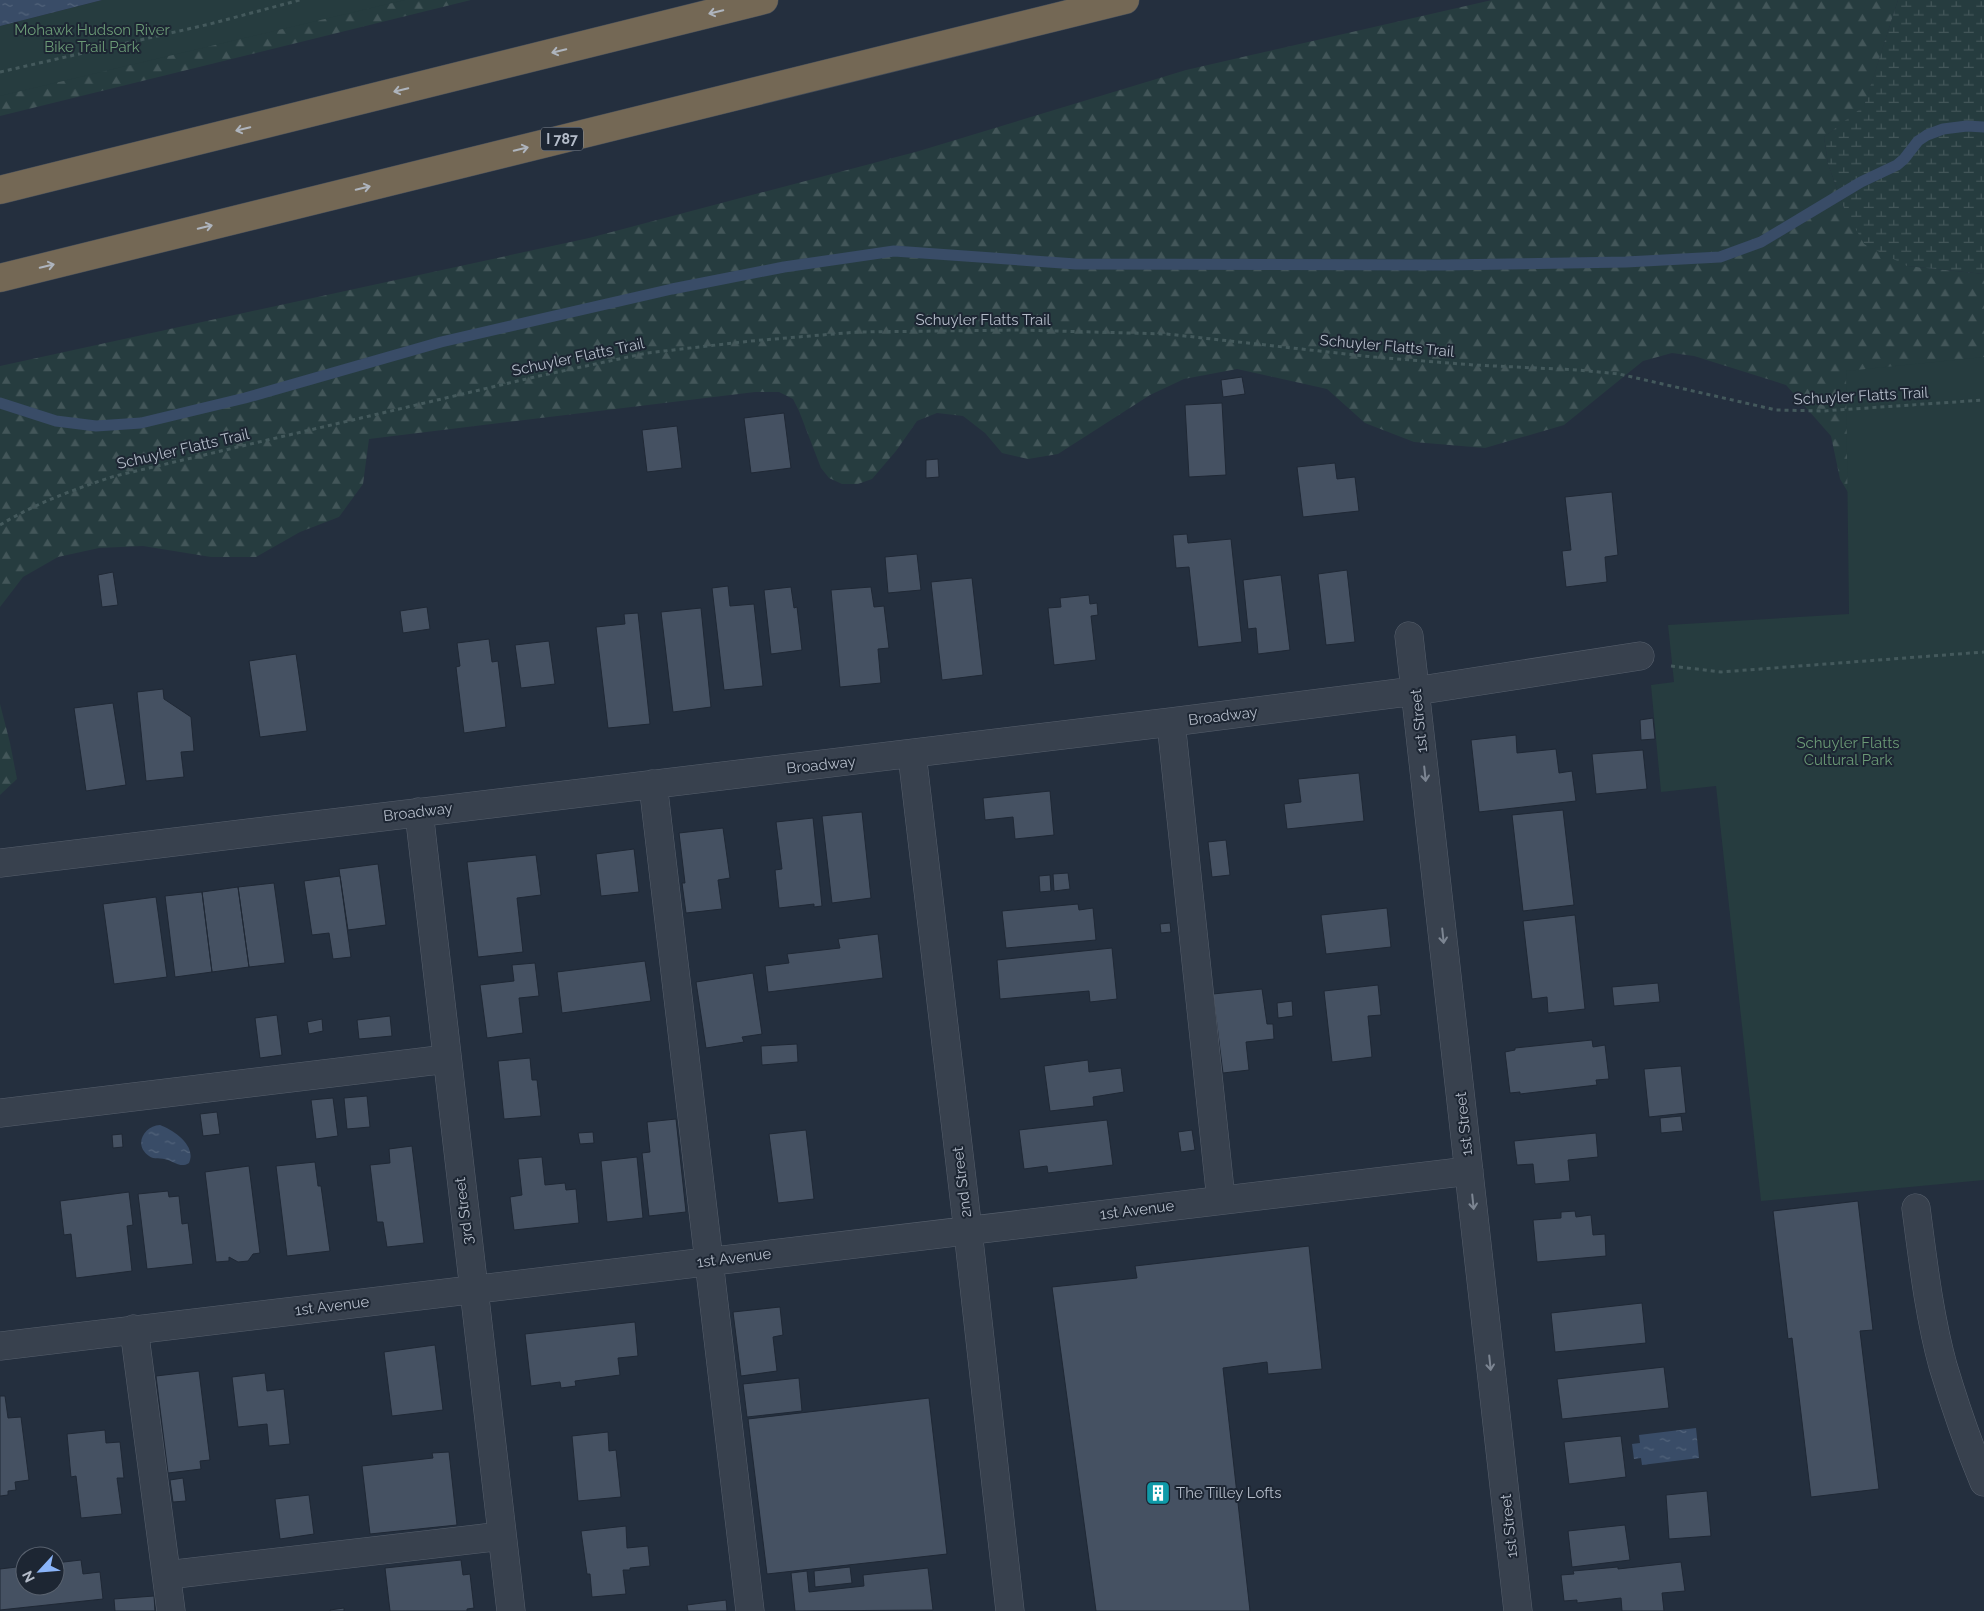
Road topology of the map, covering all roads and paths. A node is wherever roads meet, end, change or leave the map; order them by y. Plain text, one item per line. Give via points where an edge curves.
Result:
1 (300, 0) edge
2 (764, 0) edge
3 (1125, 0) edge
4 (0, 72) edge
5 (0, 190) edge
6 (0, 278) edge
7 (1984, 400) edge
8 (0, 525) edge
9 (1409, 636) dead end
10 (1984, 652) edge
11 (1640, 656) joint
12 (1415, 691) junction
13 (1171, 722) junction
14 (912, 754) junction
15 (653, 784) junction
16 (419, 812) junction
17 (0, 863) edge
18 (447, 1059) junction
19 (0, 1113) edge
20 (1469, 1171) junction
21 (1221, 1200) junction
22 (1916, 1208) dead end
23 (968, 1231) junction
24 (709, 1261) junction
25 (473, 1289) junction
26 (134, 1329) junction
27 (0, 1346) edge
28 (1984, 1482) edge
29 (502, 1536) junction
30 (166, 1575) junction
31 (171, 1611) edge
32 (511, 1611) edge
33 (750, 1611) edge
34 (1010, 1611) edge
35 (1518, 1611) edge

1 - 4 path
2 -> 5 highway
6 -> 3 highway, I 787
7 - 8 path, Schuyler Flatts Trail via 1784,411 1618,374 1373,357 1168,334 1019,330 857,332 647,353 539,376 115,476 40,503
9 - 12 street, 1st Street
10 - 11 path via 1721,672 1689,670
11 - 12 street, Broadway
12 - 13 street, Broadway
12 -> 20 street, 1st Street
13 - 14 street, Broadway
13 - 21 street
14 - 15 street, Broadway
14 - 23 street, 2nd Street
15 - 16 street, Broadway
15 - 24 street
16 - 17 street, Broadway
16 - 18 street, 3rd Street
18 - 19 street
18 - 25 street, 3rd Street
20 - 21 street, 1st Avenue
20 -> 35 street, 1st Street
21 - 23 street, 1st Avenue
22 - 28 street via 1925,1278 1943,1365
23 - 24 street, 1st Avenue
23 - 34 street, 2nd Street
24 - 25 street, 1st Avenue
24 - 33 street
25 - 26 street, 1st Avenue
25 - 29 street, 3rd Street
26 - 27 street, 1st Avenue
26 - 30 street
29 - 30 street
29 - 32 street, 3rd Street
30 - 31 street

